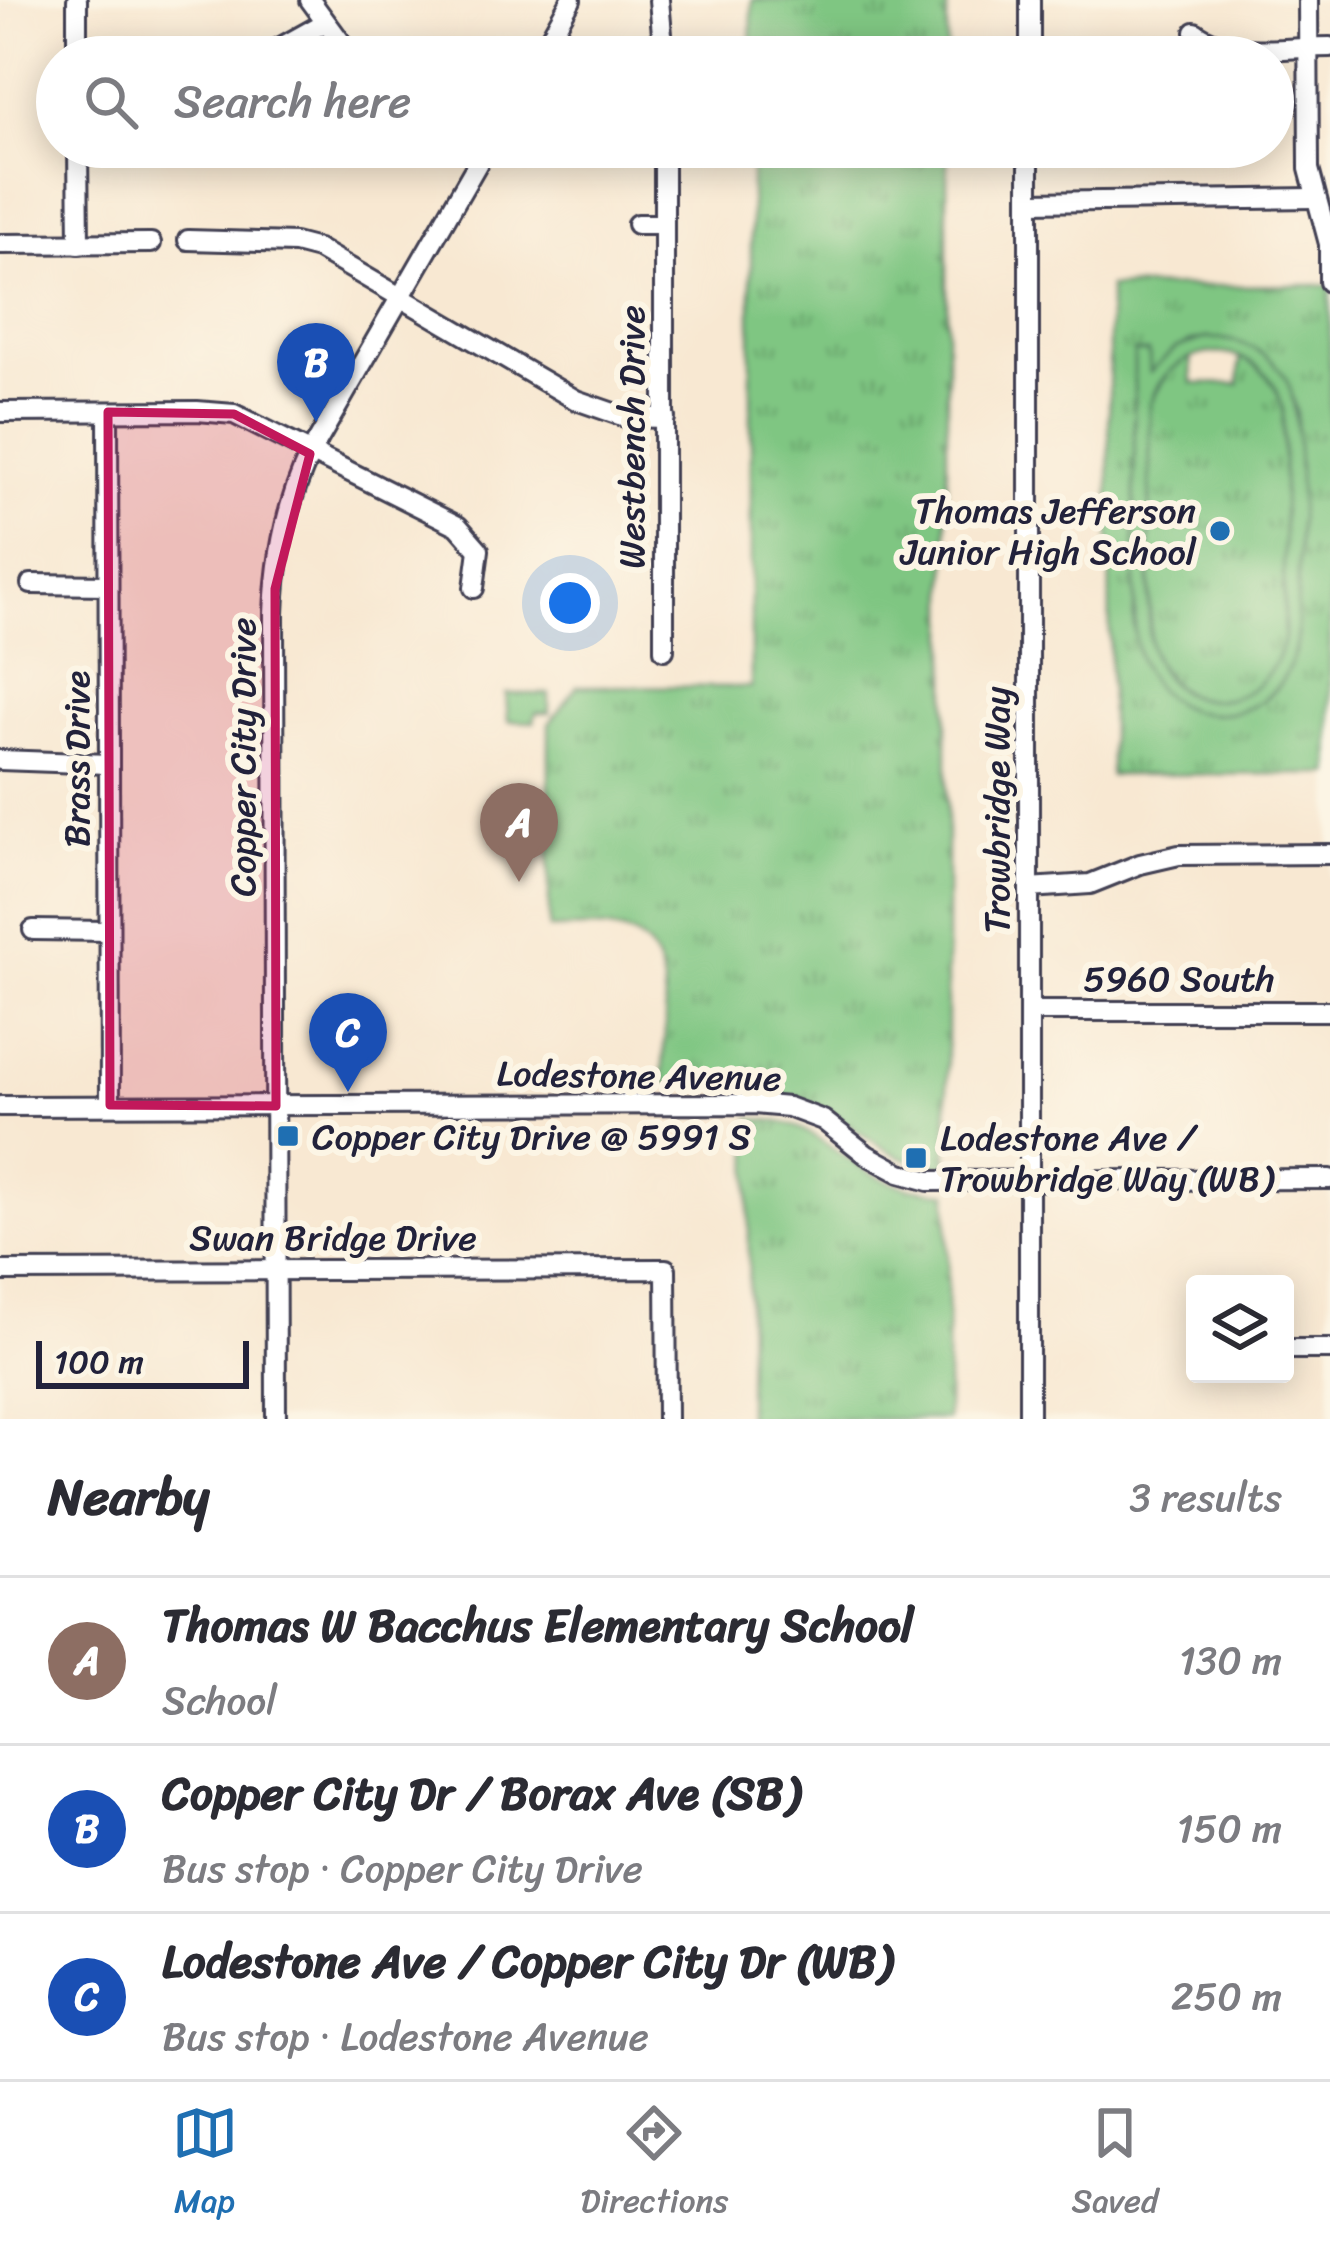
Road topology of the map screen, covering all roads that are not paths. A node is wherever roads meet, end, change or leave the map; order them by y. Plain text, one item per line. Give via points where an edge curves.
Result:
1 (77, 0) edge
2 (310, 0) edge
3 (571, 0) edge
4 (659, 0) edge
5 (1030, 0) edge
6 (1308, 0) edge
7 (324, 23) junction
8 (1195, 32) dead end
9 (77, 36) edge
10 (301, 36) edge
11 (335, 36) edge
12 (550, 36) edge
13 (662, 36) edge
14 (1030, 36) edge
15 (1200, 36) edge
16 (1330, 46) edge
17 (1294, 47) edge
18 (1308, 47) junction
19 (78, 168) edge
20 (475, 168) edge
21 (664, 168) edge
22 (1029, 168) edge
23 (1314, 198) junction
24 (1029, 202) junction
25 (637, 224) dead end
26 (664, 224) junction
27 (188, 240) dead end
28 (151, 243) dead end
29 (0, 244) edge
30 (79, 244) junction
31 (1329, 283) edge
32 (400, 299) junction
33 (0, 412) edge
34 (108, 412) junction
35 (664, 418) junction
36 (310, 454) junction
37 (31, 584) dead end
38 (108, 586) junction
39 (475, 588) dead end
40 (664, 650) dead end
41 (0, 760) edge
42 (108, 764) junction
43 (1330, 854) edge
44 (1028, 888) junction
45 (33, 930) dead end
46 (109, 931) junction
47 (1028, 1011) junction
48 (1330, 1011) edge
49 (110, 1105) junction
50 (0, 1106) edge
51 (275, 1106) junction
52 (1330, 1179) edge
53 (1029, 1180) junction
54 (0, 1270) edge
55 (276, 1270) junction
56 (1294, 1349) edge
57 (1330, 1349) edge
58 (276, 1419) edge
59 (667, 1419) edge
60 (1030, 1419) edge

1 - 9 street
2 - 7 street
3 - 12 street
4 - 13 street
5 - 14 street
6 - 18 street
7 - 10 street
7 - 11 street
8 - 15 street
16 - 18 street
17 - 18 street
18 - 23 street
19 - 30 street
20 - 32 street, Copper City Drive
21 - 26 street, Westbench Drive
22 - 24 street, Trowbridge Way
23 - 24 street
23 - 31 street via 1329,244
24 - 44 street, Trowbridge Way
25 - 26 street
26 - 35 street, Westbench Drive
27 - 32 street via 318,249
28 - 30 street
29 - 30 street
32 - 35 street via 594,408
32 - 36 street, Copper City Drive
33 - 34 street
34 - 36 street via 235,415
34 - 38 street, Brass Drive
35 - 40 street, Westbench Drive
36 - 39 street via 468,534 480,557
36 - 51 street, Copper City Drive via 285,526 275,589
37 - 38 street
38 - 42 street, Brass Drive
41 - 42 street
42 - 46 street, Brass Drive
43 - 44 street via 1179,856 1090,884
44 - 47 street, Trowbridge Way
45 - 46 street
46 - 49 street, Brass Drive
47 - 48 street, 5960 South
47 - 53 street, Trowbridge Way
49 - 50 street, Lodestone Avenue
49 - 51 street, Lodestone Avenue
51 - 53 street, Lodestone Avenue via 788,1107 823,1120 900,1172 929,1180
51 - 55 street, Copper City Drive
52 - 53 street, Lodestone Avenue
53 - 60 street, Trowbridge Way
54 - 55 street, Swan Bridge Drive
55 - 58 street, Copper City Drive
55 - 59 street, Swan Bridge Drive via 666,1269
56 - 57 street

